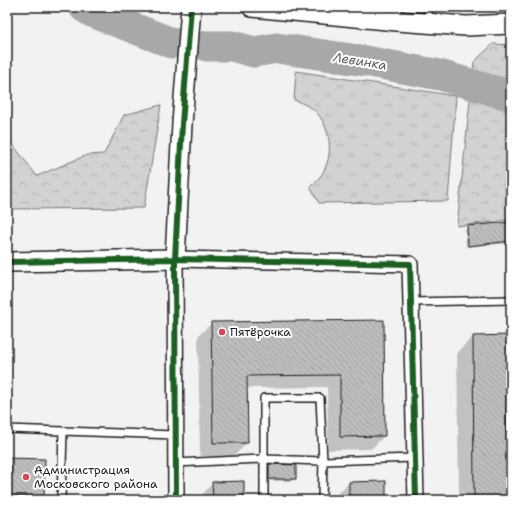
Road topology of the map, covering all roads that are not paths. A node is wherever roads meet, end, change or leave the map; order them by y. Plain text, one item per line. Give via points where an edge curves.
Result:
1 (191, 7) edge
2 (252, 7) edge
3 (397, 14) edge
4 (428, 15) edge
5 (511, 24) edge
6 (176, 259) junction
7 (7, 262) edge
8 (511, 300) edge
9 (411, 302) junction
10 (7, 429) edge
11 (63, 431) junction
12 (175, 435) junction
13 (414, 458) junction
14 (263, 459) junction
15 (323, 461) junction
16 (175, 463) junction
17 (60, 500) edge
18 (176, 500) edge
19 (264, 500) edge
20 (322, 500) edge
21 (416, 500) edge

1 - 6 street via 182,124
2 - 3 street
3 - 4 street
4 - 5 street via 466,26
6 - 7 street
6 - 9 street via 410,264
6 - 12 street
8 - 9 lane
9 - 13 street
10 - 11 lane
11 - 12 lane
11 - 17 lane
12 - 16 street
13 - 15 lane
13 - 21 street
14 - 15 lane
14 - 15 lane via 264,398 320,398
14 - 16 lane
14 - 19 lane
15 - 20 lane
16 - 18 street

